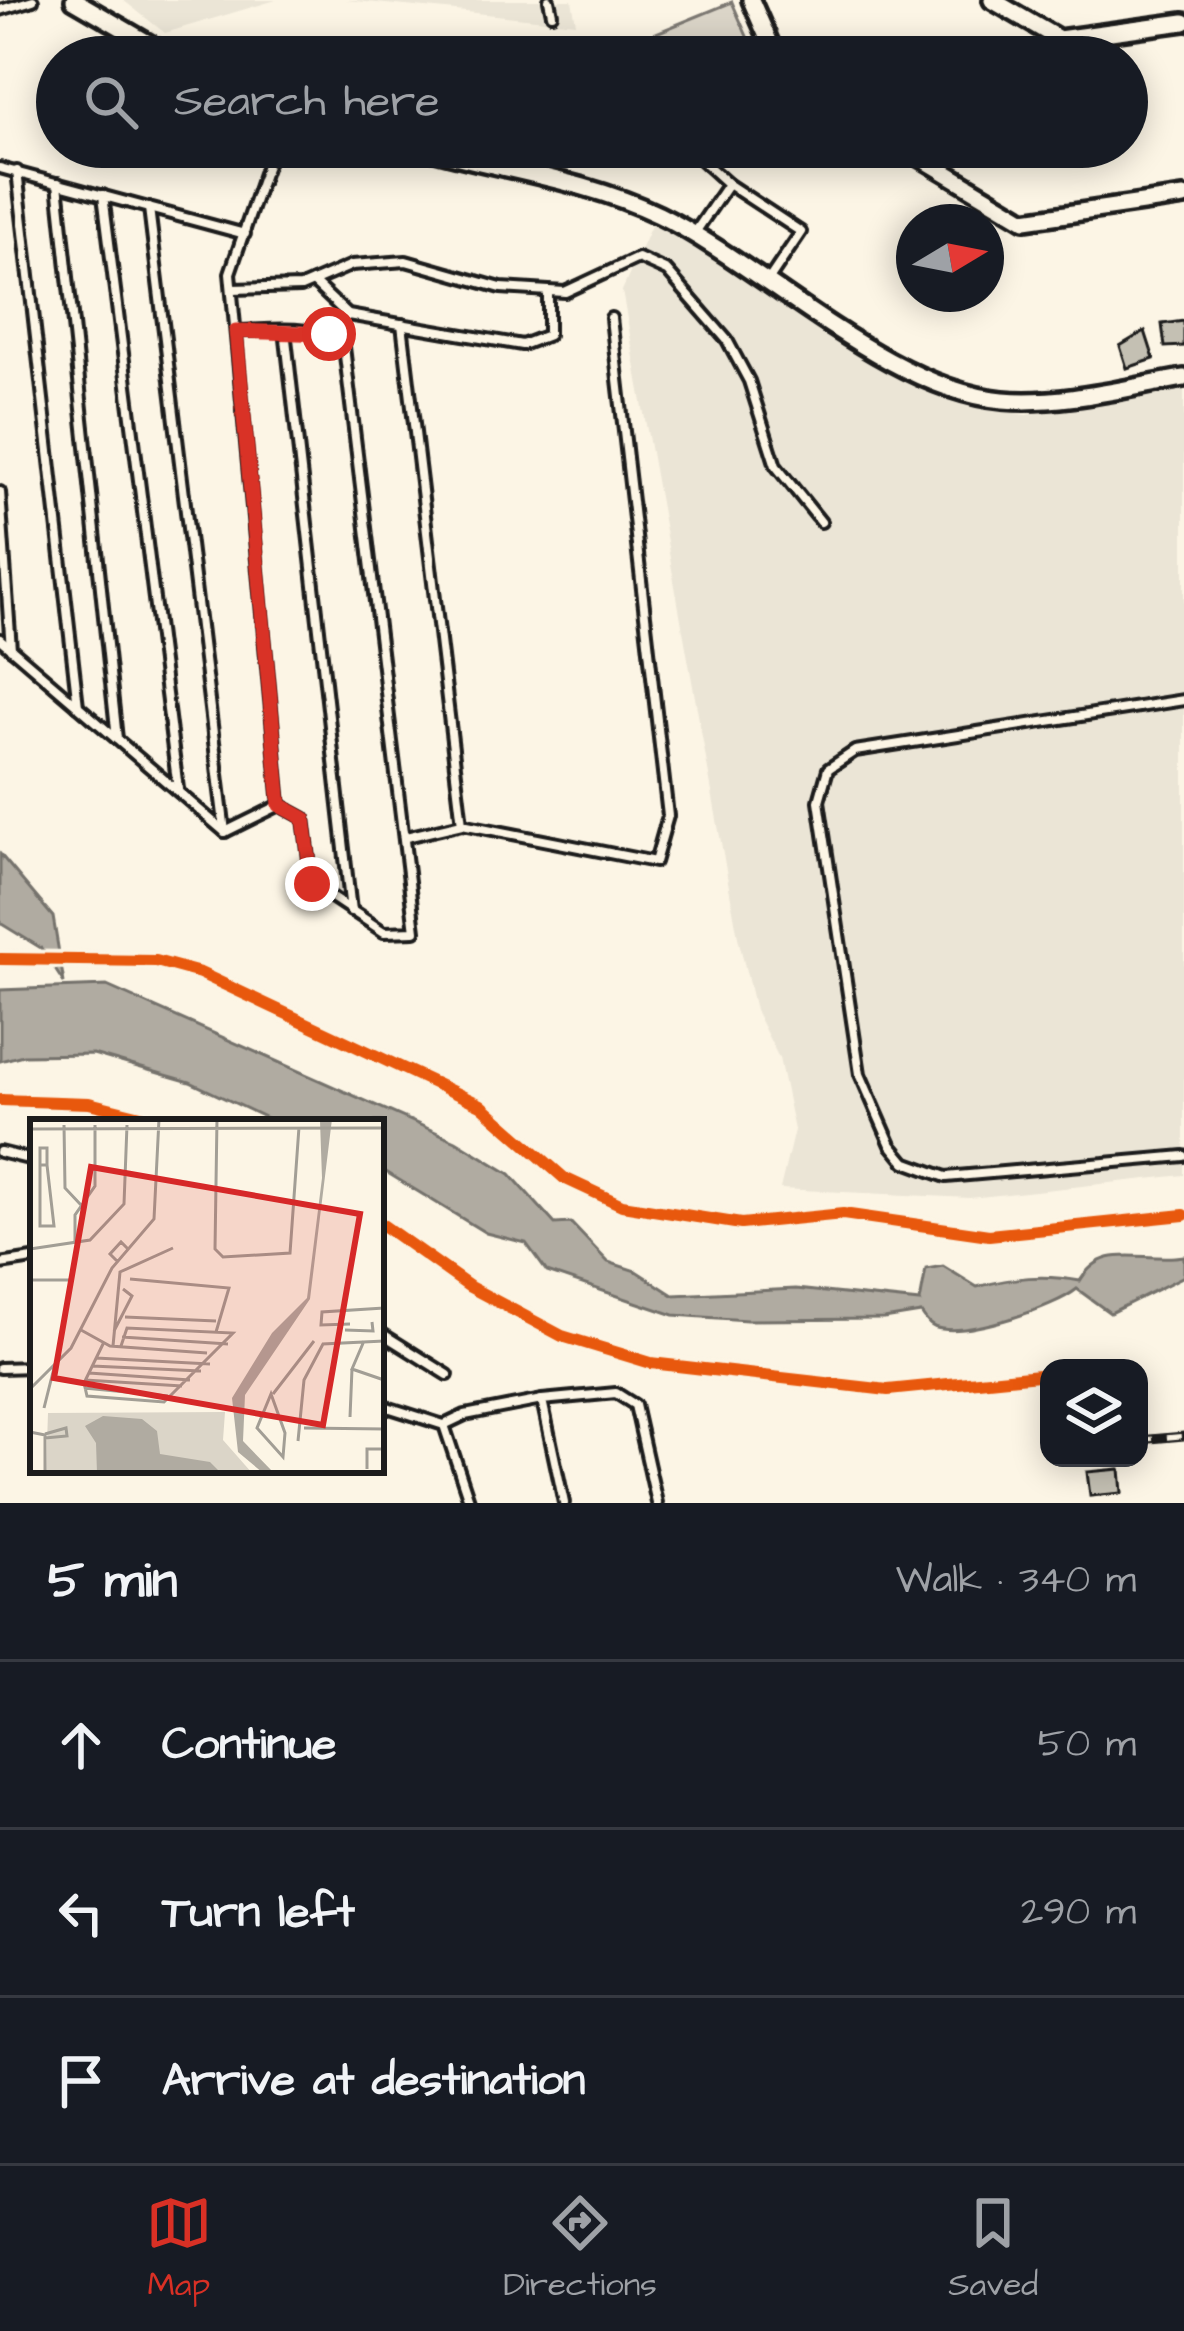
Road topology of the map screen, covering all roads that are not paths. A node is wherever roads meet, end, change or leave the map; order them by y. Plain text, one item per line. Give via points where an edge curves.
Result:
1 (33, 0) edge
2 (74, 0) edge
3 (550, 0) edge
4 (751, 0) edge
5 (992, 0) edge
6 (0, 10) edge
7 (552, 14) dead end
8 (1184, 22) edge
9 (136, 36) edge
10 (767, 36) edge
11 (1054, 36) edge
12 (1081, 36) edge
13 (0, 168) edge
14 (266, 168) edge
15 (502, 168) edge
16 (710, 168) edge
17 (938, 168) edge
18 (17, 171) junction
19 (58, 183) junction
20 (728, 184) junction
21 (103, 195) junction
22 (1184, 197) edge
23 (149, 208) junction
24 (245, 234) junction
25 (693, 235) junction
26 (768, 281) junction
27 (313, 282) junction
28 (232, 290) junction
29 (548, 291) junction
30 (348, 315) junction
31 (611, 318) dead end
32 (402, 324) junction
33 (236, 331) junction
34 (285, 331) junction
35 (329, 334) junction
36 (1184, 378) edge
37 (0, 492) edge
38 (821, 521) dead end
39 (0, 640) edge
40 (11, 649) junction
41 (1184, 700) edge
42 (78, 706) junction
43 (117, 740) junction
44 (178, 792) junction
45 (280, 805) junction
46 (462, 824) junction
47 (225, 832) junction
48 (406, 837) junction
49 (351, 911) junction
50 (0, 1152) edge
51 (1184, 1156) edge
52 (30, 1159) edge
53 (30, 1259) edge
54 (0, 1264) edge
55 (384, 1335) edge
56 (30, 1367) edge
57 (0, 1368) edge
58 (448, 1375) dead end
59 (542, 1400) junction
60 (384, 1406) edge
61 (444, 1425) junction
62 (470, 1503) edge
63 (564, 1503) edge
64 (657, 1503) edge

1 - 6 lane
2 - 9 street
3 - 7 lane
4 - 10 street
5 - 11 street
8 - 12 street
13 - 18 lane
14 - 24 lane
15 - 25 street via 614,197
16 - 20 lane
17 - 22 street via 1038,221
18 - 19 lane
18 - 42 lane
19 - 21 lane
19 - 43 lane
20 - 25 lane
20 - 26 lane via 801,232
21 - 23 lane
21 - 44 lane
23 - 24 lane
23 - 47 lane
24 - 28 lane
25 - 26 street
26 - 36 street via 893,361 977,397 1039,401
27 - 28 lane
27 - 29 lane via 352,265 406,262 501,288
27 - 30 lane
28 - 33 lane
29 - 32 lane via 548,335 522,345
29 - 38 lane via 566,292 638,258 667,271 727,340 776,466
30 - 32 lane
30 - 35 lane
31 - 46 lane via 668,816 655,862
32 - 46 lane
33 - 34 lane
33 - 45 lane
34 - 35 lane
34 - 49 lane
35 - 48 lane via 344,347
37 - 40 lane
39 - 40 lane
40 - 42 lane
41 - 51 lane via 855,752 828,769 819,801 860,1074 905,1162 946,1177
42 - 43 lane
43 - 44 lane
44 - 47 lane
45 - 47 lane
45 - 49 lane via 304,818 312,884
46 - 48 lane
48 - 49 lane via 415,931 384,932
50 - 52 lane
53 - 54 lane
55 - 58 lane
56 - 57 lane
59 - 61 lane
59 - 63 lane
59 - 64 lane via 616,1393 635,1405
60 - 61 lane
61 - 62 lane

